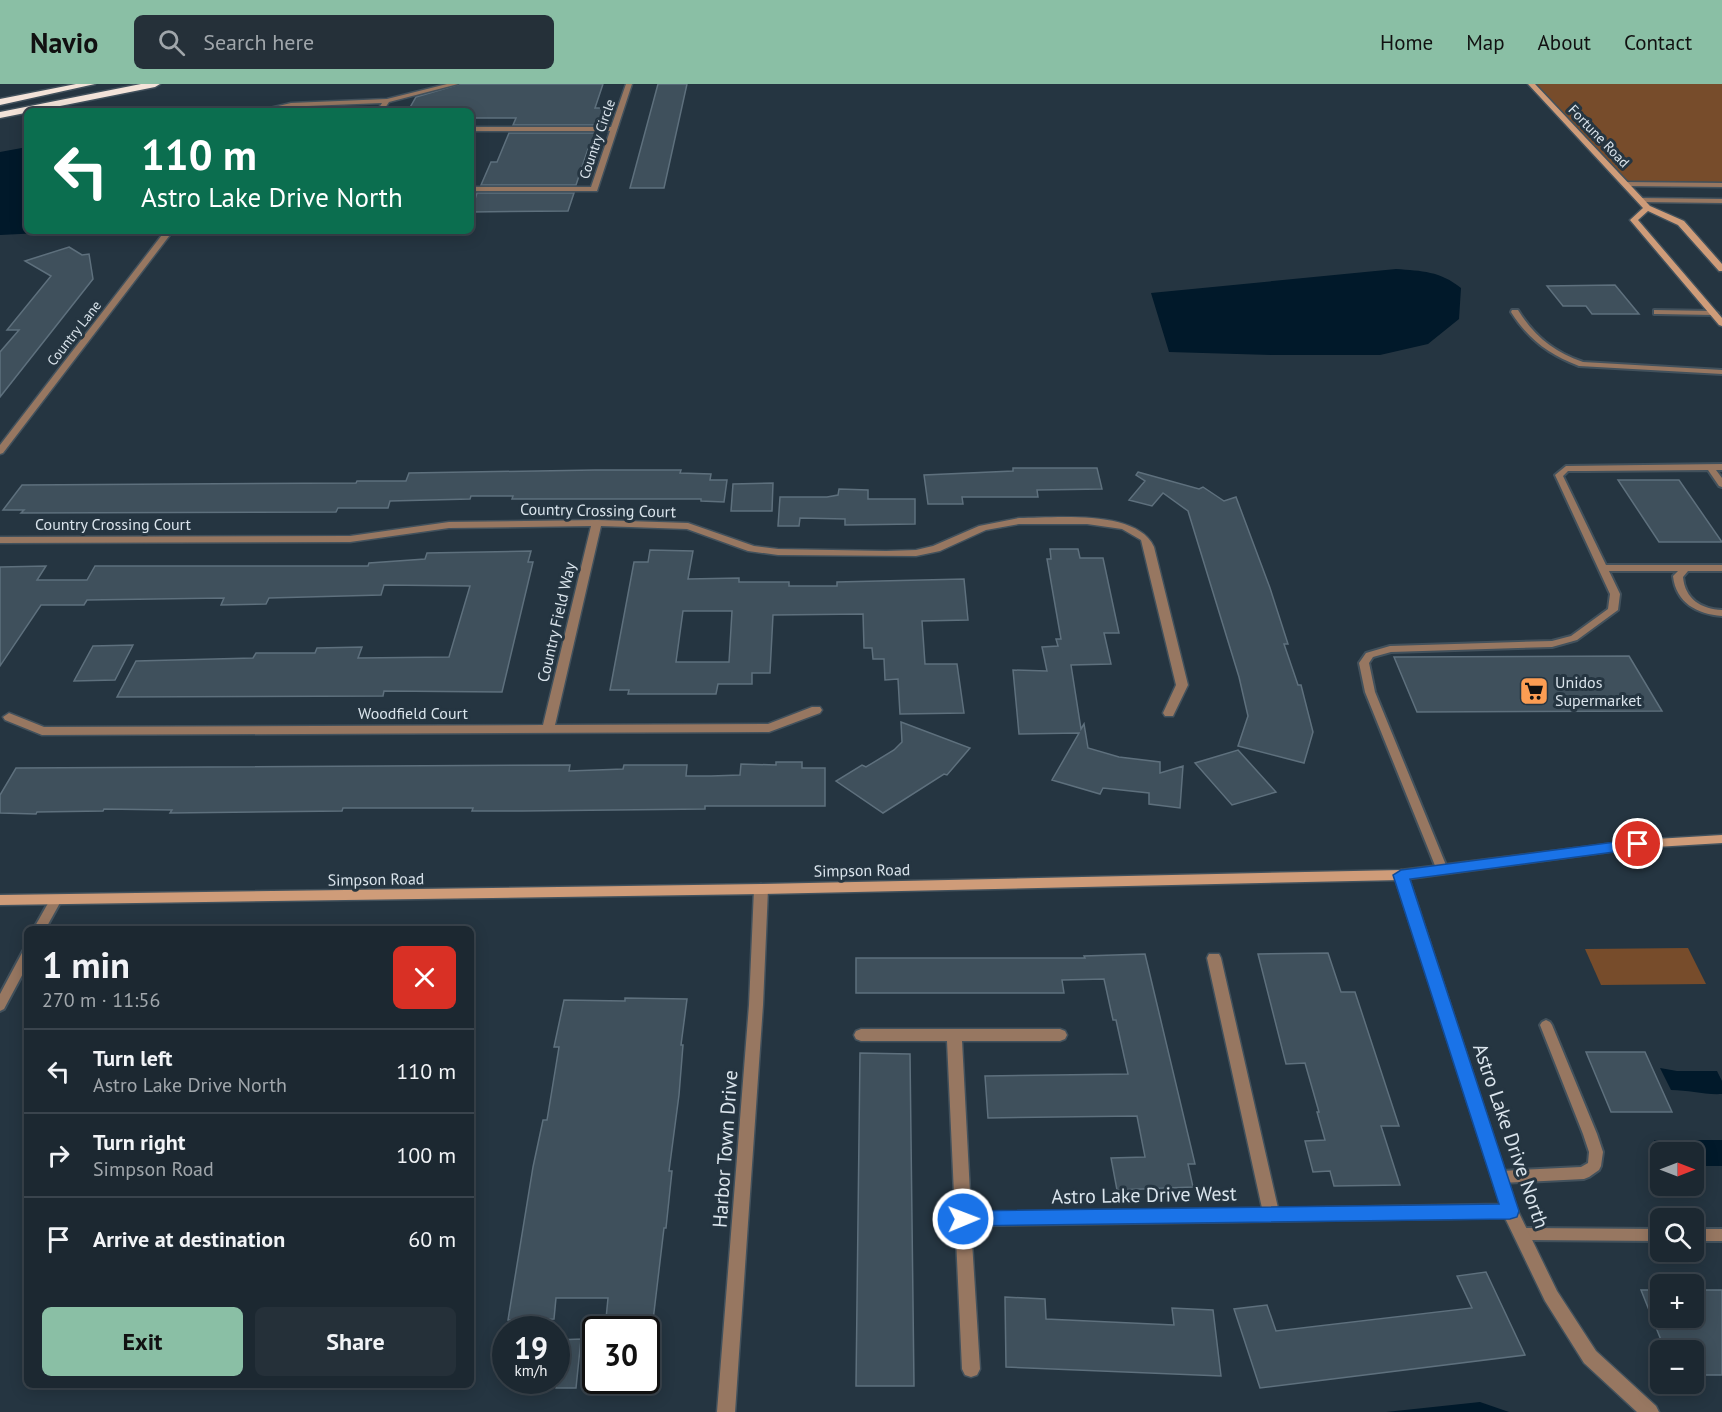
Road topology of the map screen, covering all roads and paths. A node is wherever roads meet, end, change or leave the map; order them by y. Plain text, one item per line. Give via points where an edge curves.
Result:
1 (90, 84) edge
2 (155, 84) edge
3 (454, 84) edge
4 (629, 84) edge
5 (1531, 84) edge
6 (387, 101) junction
7 (0, 102) edge
8 (35, 108) edge
9 (270, 108) edge
10 (382, 108) edge
11 (24, 110) edge
12 (0, 115) edge
13 (474, 129) edge
14 (615, 129) junction
15 (1627, 184) junction
16 (1722, 185) edge
17 (474, 189) edge
18 (1641, 200) junction
19 (1722, 201) edge
20 (1647, 208) junction
21 (167, 234) edge
22 (1722, 269) edge
23 (1515, 312) dead end
24 (1657, 312) dead end
25 (1714, 313) junction
26 (1722, 322) edge
27 (1722, 372) edge
28 (0, 451) edge
29 (1710, 467) junction
30 (1722, 467) edge
31 (1722, 484) edge
32 (597, 523) junction
33 (0, 540) edge
34 (1603, 568) junction
35 (1686, 568) junction
36 (1722, 568) edge
37 (1722, 613) edge
38 (816, 710) dead end
39 (1169, 713) dead end
40 (9, 717) dead end
41 (548, 729) junction
42 (1722, 839) edge
43 (1442, 870) junction
44 (1401, 875) junction
45 (761, 889) junction
46 (0, 900) edge
47 (55, 900) junction
48 (41, 926) edge
49 (1214, 958) dead end
50 (24, 960) edge
51 (0, 1006) edge
52 (1546, 1025) dead end
53 (861, 1035) dead end
54 (954, 1035) junction
55 (1060, 1035) dead end
56 (1501, 1177) junction
57 (1510, 1211) junction
58 (1272, 1215) junction
59 (963, 1219) junction
60 (1521, 1234) junction
61 (1650, 1235) edge
62 (1704, 1235) edge
63 (1722, 1235) edge
64 (971, 1369) dead end
65 (726, 1412) edge
66 (1650, 1412) edge

1 - 7 highway
2 - 8 highway
3 - 6 street
4 - 14 street, Country Circle
5 - 15 main road, Fortune Road
6 - 9 street
6 - 10 street
11 - 12 highway
13 - 14 street
14 - 17 street, Country Circle via 594,189
15 - 16 street
15 - 18 main road, Fortune Road
18 - 19 street
18 - 20 main road, Fortune Road
20 - 22 main road, Fortune Road via 1681,223
20 - 25 main road via 1634,220
21 - 28 street, Country Lane
23 - 27 lane via 1533,339 1561,357 1582,364
24 - 25 lane
25 - 26 main road
29 - 30 lane
29 - 31 lane
29 - 34 lane via 1566,469 1559,475
32 - 33 street, Country Crossing Court via 450,525 350,539
32 - 39 street, Country Crossing Court via 688,526 752,549 778,552 886,554 936,549 982,528 1019,521 1087,521 1125,526 1145,538 1149,547 1182,685
32 - 41 street, Country Field Way
34 - 35 lane
34 - 43 lane via 1615,594 1613,610 1574,638 1552,644 1390,649 1369,655 1364,663 1370,692
35 - 36 lane
35 - 37 lane via 1678,576 1682,594 1702,609
38 - 41 street, Woodfield Court via 770,728
40 - 41 street, Woodfield Court via 42,731
42 - 43 main road, Simpson Road via 1638,844
43 - 44 main road, Simpson Road
44 - 45 main road, Simpson Road
44 - 56 street, Astro Lake Drive North
45 - 47 main road, Simpson Road
45 - 65 street, Harbor Town Drive
46 - 47 main road, Simpson Road
47 - 48 lane
49 - 58 street
50 - 51 lane
52 - 56 lane via 1590,1134 1596,1152 1594,1166 1584,1173
53 - 54 street
54 - 55 street
54 - 59 street
56 - 57 street, Astro Lake Drive North
57 - 58 street, Astro Lake Drive West
57 - 60 street, Astro Lake Drive North
58 - 59 street, Astro Lake Drive West
59 - 64 street
60 - 61 lane
60 - 66 street, Astro Lake Drive North via 1551,1296 1590,1357
62 - 63 lane

